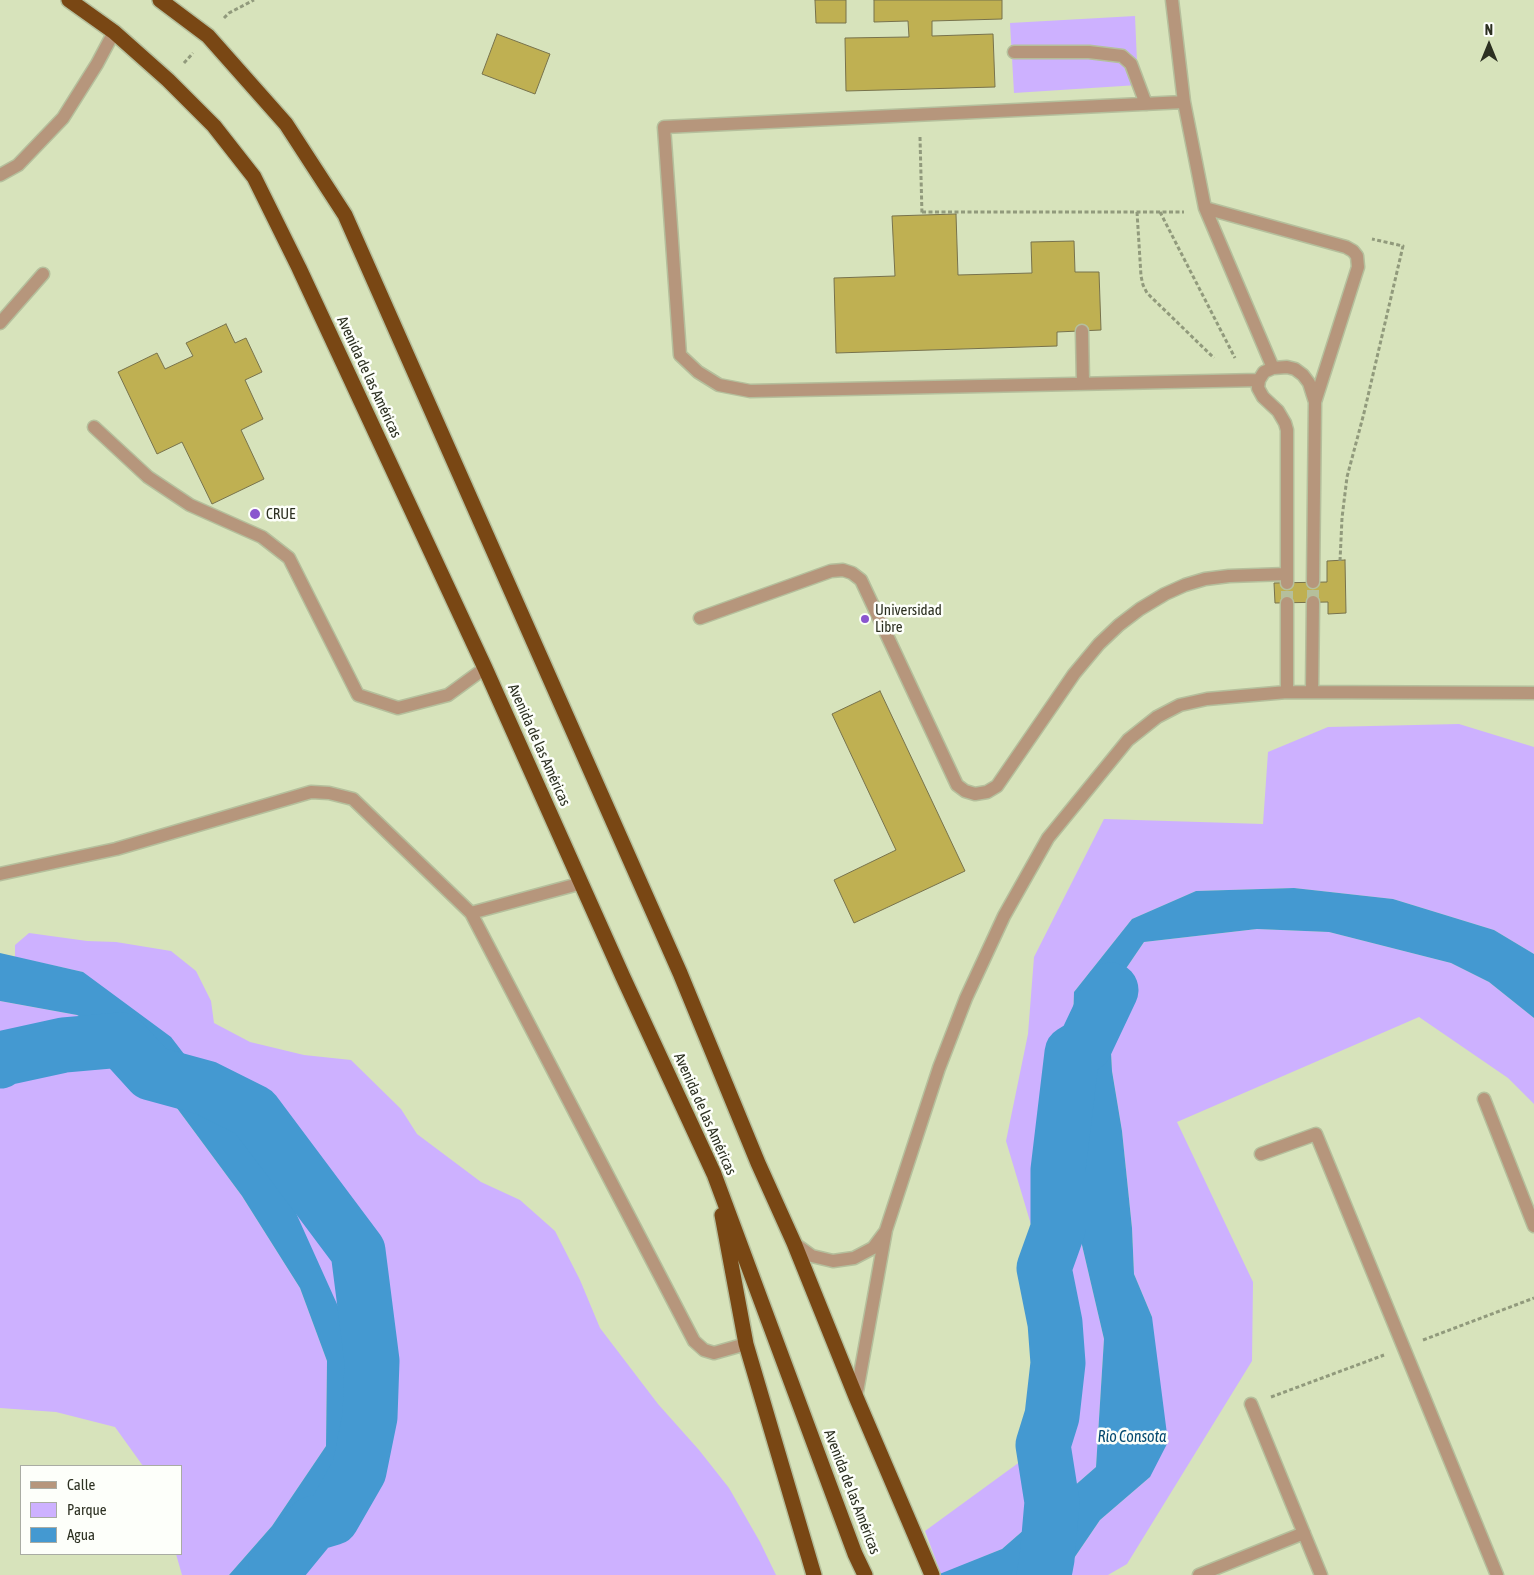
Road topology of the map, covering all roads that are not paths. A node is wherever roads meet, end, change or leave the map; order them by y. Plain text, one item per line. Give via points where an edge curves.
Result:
1 (69, 0) edge
2 (160, 0) edge
3 (1172, 0) edge
4 (114, 32) junction
5 (1014, 52) dead end
6 (1184, 102) junction
7 (1146, 104) junction
8 (0, 175) edge
9 (1205, 208) junction
10 (43, 274) dead end
11 (0, 323) edge
12 (1082, 331) dead end
13 (1273, 368) junction
14 (1258, 380) junction
15 (1083, 383) junction
16 (1315, 402) junction
17 (94, 427) dead end
18 (1313, 582) tunnel mouth
19 (1313, 602) tunnel mouth
20 (1287, 603) tunnel mouth
21 (700, 618) dead end
22 (485, 668) junction
23 (1287, 692) junction
24 (1312, 692) junction
25 (1534, 693) edge
26 (0, 874) edge
27 (582, 883) junction
28 (470, 913) junction
29 (1484, 1099) dead end
30 (1261, 1154) dead end
31 (714, 1174) junction
32 (1534, 1226) edge
33 (886, 1230) junction
34 (794, 1243) junction
35 (746, 1344) junction
36 (856, 1397) junction
37 (1251, 1404) dead end
38 (1304, 1533) junction
39 (813, 1574) edge
40 (865, 1575) edge
41 (932, 1575) edge
42 (1199, 1575) edge
43 (1321, 1575) edge
44 (1497, 1575) edge

1 - 4 highway, Avenida de las Américas
2 - 34 highway, Avenida de las Américas via 208,36 286,124 345,215 680,973
3 - 6 street
4 - 8 street via 63,118 18,166
4 - 22 highway, Avenida de las Américas via 214,126 254,177
5 - 7 street via 1089,52 1122,56 1131,64
6 - 7 street
6 - 9 street
7 - 15 street via 664,128 680,355 719,385 750,391
9 - 13 street
9 - 16 street via 1346,248 1357,256 1359,262 1355,276
10 - 11 street
12 - 15 street
13 - 14 street
13 - 16 street via 1287,367 1303,375
14 - 15 street
14 - 21 street via 1263,397 1278,411 1287,430 1288,578 1229,576 1205,580 1185,585 1140,609 1099,644 1074,674 996,786 987,792 975,794 958,785 861,580 852,573 830,571
16 - 18 street
17 - 22 street via 148,477 190,505 262,537 289,558 358,695 398,708 448,695
19 - 24 street
20 - 23 street
22 - 27 highway, Avenida de las Américas
23 - 24 street
23 - 33 street via 1207,699 1180,706 1157,717 1128,740 1048,838 1004,916 966,998 939,1068
24 - 25 street
26 - 28 street via 116,849 311,792 329,793 353,799
27 - 28 street
27 - 31 highway, Avenida de las Américas
28 - 35 street via 694,1341 704,1350 714,1353
29 - 32 street
30 - 44 street via 1316,1134
31 - 35 highway
31 - 40 highway, Avenida de las Américas
33 - 34 street via 873,1248 854,1258 840,1260 812,1256
33 - 36 street
34 - 36 highway, Avenida de las Américas
35 - 39 highway
36 - 41 highway, Avenida de las Américas
37 - 38 street
38 - 42 street
38 - 43 street

